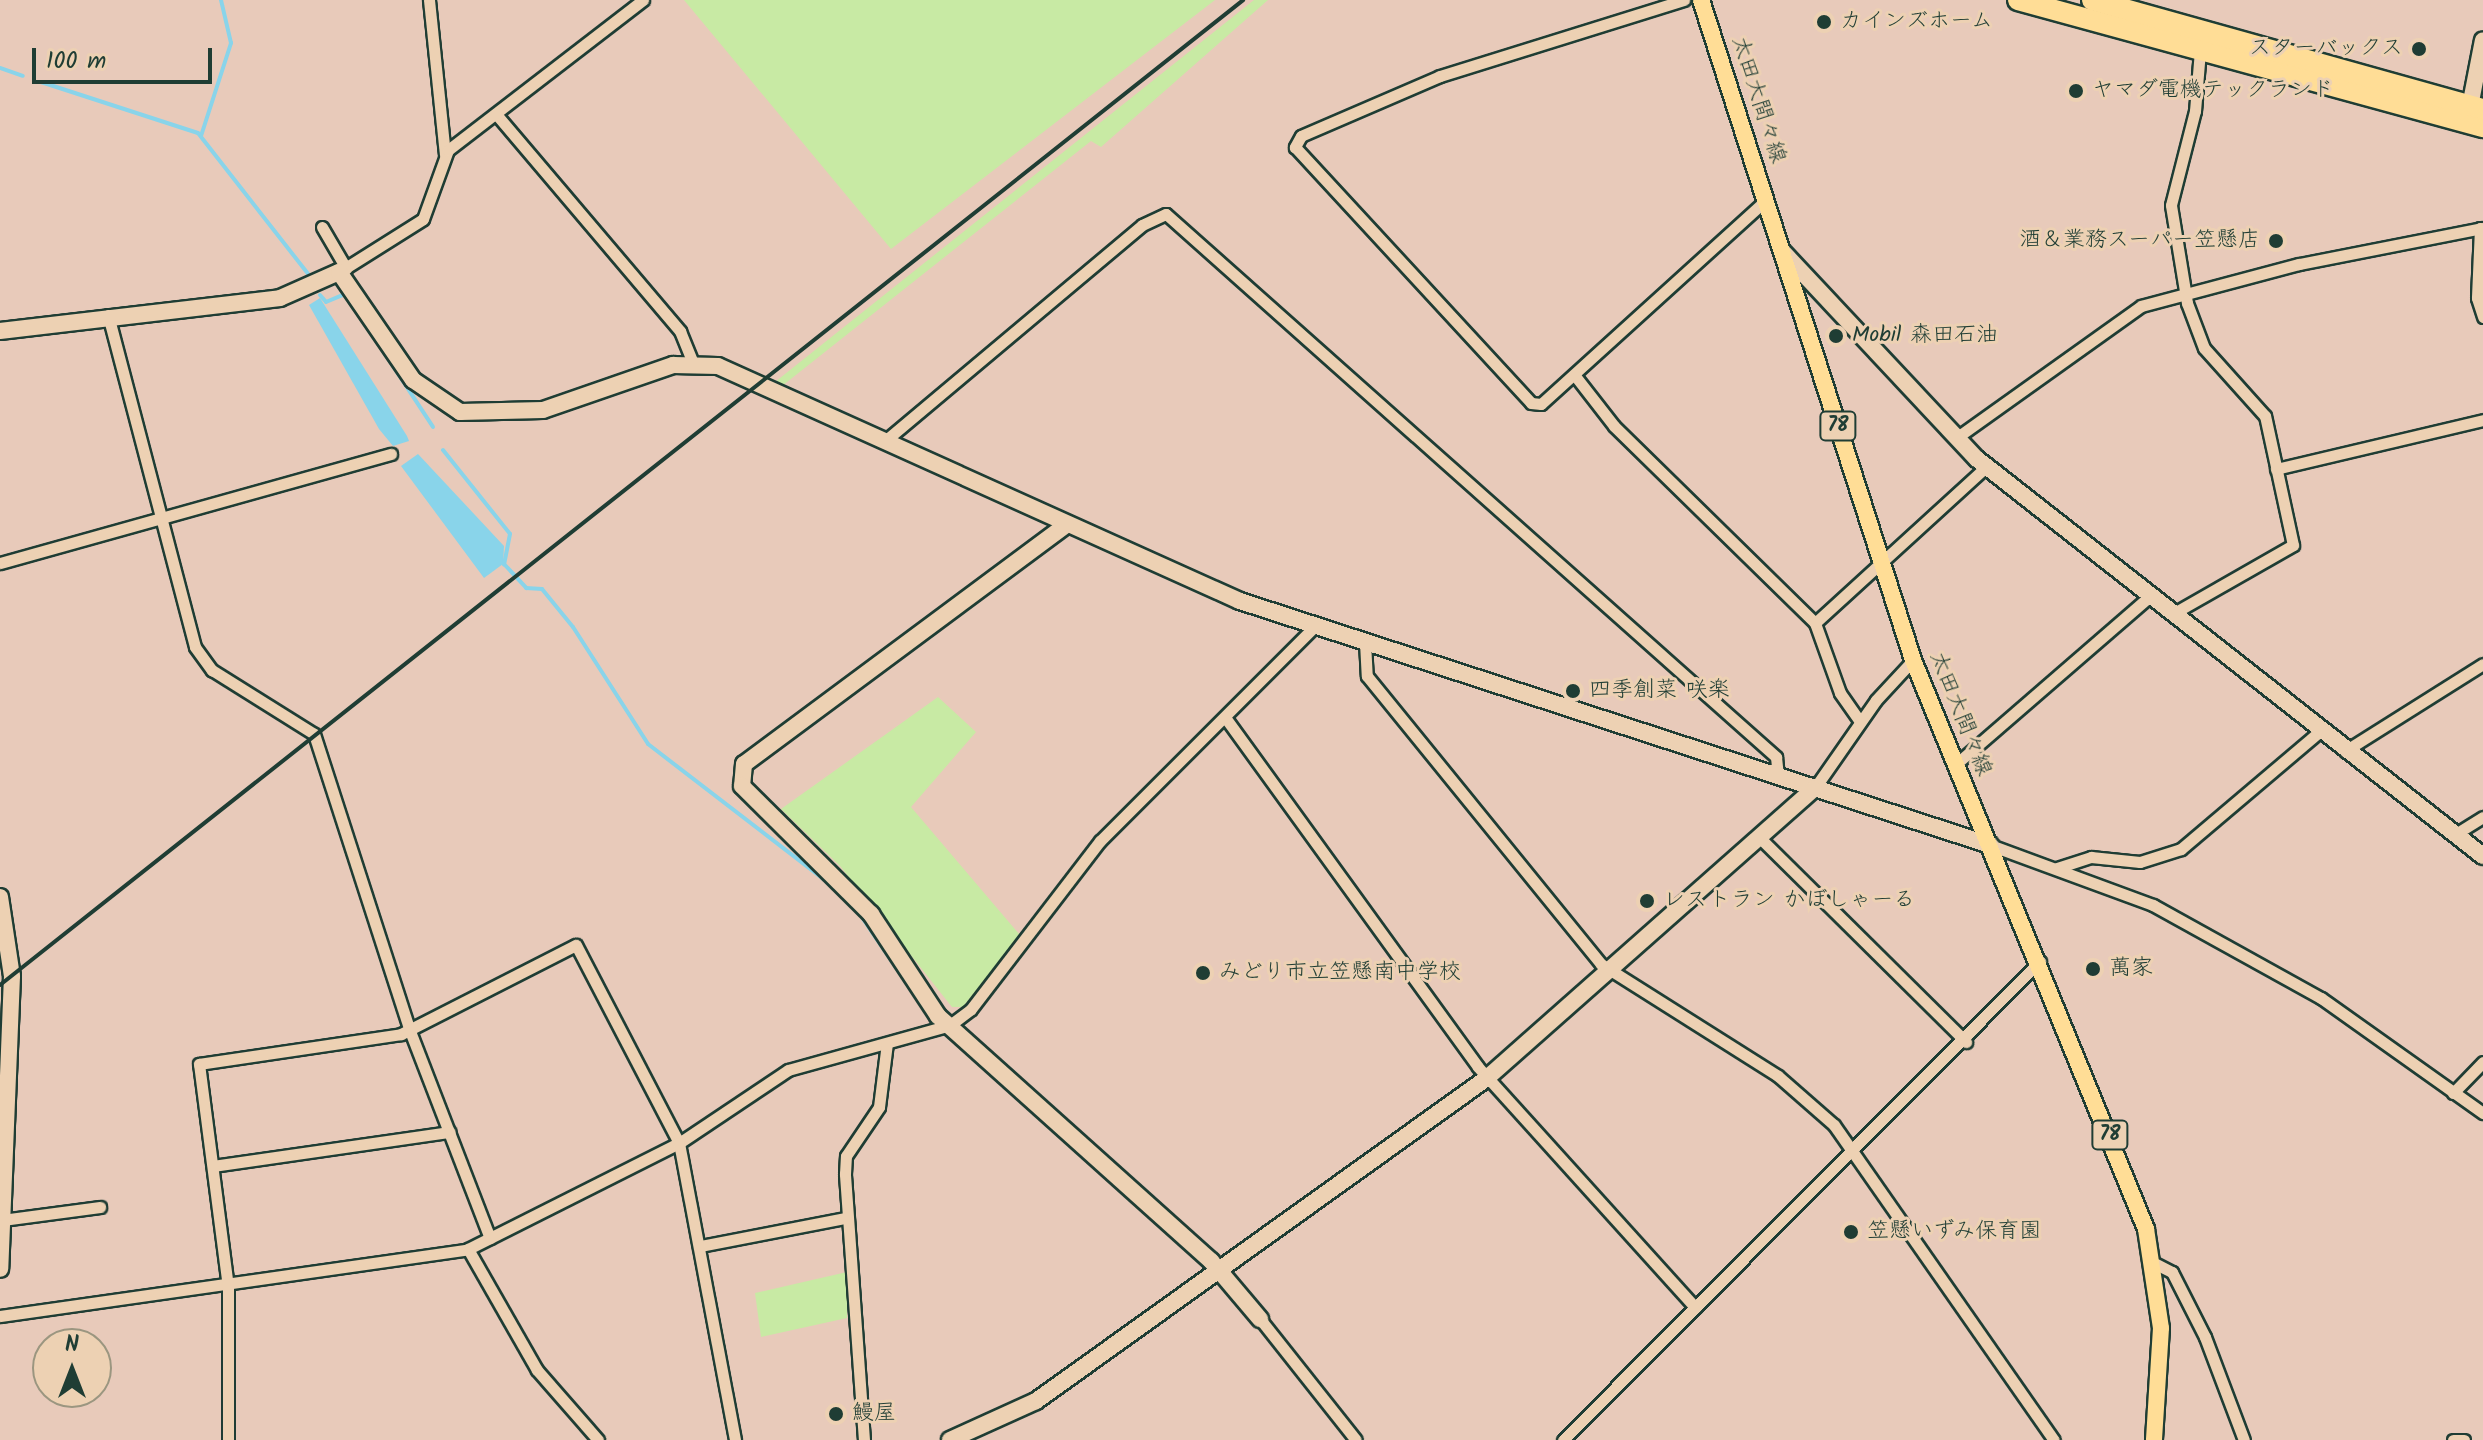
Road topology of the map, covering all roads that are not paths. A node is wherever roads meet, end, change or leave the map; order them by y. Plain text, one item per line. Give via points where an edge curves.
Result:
1 (429, 0) edge
2 (643, 0) edge
3 (1684, 0) edge
4 (1701, 0) edge
5 (2018, 0) edge
6 (2092, 0) edge
7 (2483, 40) edge
8 (2200, 50) junction
9 (2483, 86) edge
10 (496, 114) junction
11 (2476, 116) edge
12 (445, 154) junction
13 (1766, 200) junction
14 (322, 227) dead end
15 (2482, 228) edge
16 (1784, 253) junction
17 (343, 270) junction
18 (2186, 294) junction
19 (107, 314) junction
20 (2483, 317) edge
21 (0, 331) edge
22 (692, 361) junction
23 (1576, 377) junction
24 (2483, 420) edge
25 (1956, 438) junction
26 (886, 440) junction
27 (391, 454) dead end
28 (1986, 467) junction
29 (2276, 469) junction
30 (164, 519) junction
31 (1066, 525) junction
32 (0, 563) edge
33 (1882, 565) junction
34 (2151, 595) junction
35 (2174, 613) junction
36 (1815, 623) junction
37 (1314, 627) junction
38 (1365, 642) junction
39 (1913, 660) junction
40 (2483, 664) edge
41 (1227, 720) junction
42 (1860, 722) junction
43 (2320, 731) junction
44 (2345, 751) junction
45 (1956, 764) junction
46 (1778, 777) junction
47 (1814, 789) junction
48 (2483, 817) edge
49 (2454, 835) junction
50 (1760, 838) junction
51 (1990, 845) junction
52 (2483, 856) edge
53 (2057, 868) junction
54 (0, 897) edge
55 (2040, 961) junction
56 (6, 965) edge
57 (1611, 974) junction
58 (950, 1025) junction
59 (410, 1031) junction
60 (1966, 1042) junction
61 (887, 1043) junction
62 (2483, 1062) edge
63 (1487, 1078) junction
64 (2453, 1093) junction
65 (2483, 1113) edge
66 (450, 1132) junction
67 (679, 1143) junction
68 (1851, 1148) junction
69 (213, 1166) junction
70 (100, 1207) dead end
71 (845, 1218) junction
72 (2, 1220) junction
73 (490, 1238) junction
74 (700, 1246) junction
75 (468, 1249) junction
76 (2156, 1264) junction
77 (0, 1269) edge
78 (1221, 1272) junction
79 (228, 1287) junction
80 (1695, 1307) junction
81 (0, 1316) edge
82 (1260, 1319) joint
83 (228, 1440) edge
84 (598, 1440) edge
85 (735, 1440) edge
86 (864, 1440) edge
87 (950, 1440) edge
88 (1356, 1440) edge
89 (1563, 1440) edge
90 (2054, 1440) edge
91 (2154, 1440) edge
92 (2244, 1440) edge
93 (2453, 1440) edge
94 (2464, 1440) edge

1 - 12 street
2 - 10 street
3 - 23 street via 1440,76 1293,142 1531,403 1546,403
4 - 13 main road, 太田大間々線 / 78
5 - 8 highway
6 - 11 highway
7 - 11 street
8 - 11 highway
8 - 18 street via 2195,111 2171,205
9 - 11 street
10 - 12 street
10 - 22 street via 680,331
12 - 17 street via 423,219
13 - 16 main road, 太田大間々線 / 78
13 - 23 street
14 - 17 street
15 - 18 street
15 - 20 street
16 - 25 street
16 - 33 main road, 太田大間々線 / 78
17 - 19 street via 280,298
17 - 22 street via 413,380 460,412 563,406
18 - 25 street via 2136,308
18 - 29 street via 2204,348 2265,416
19 - 21 street
19 - 30 street
22 - 26 street via 728,369
23 - 36 street via 1614,426
24 - 29 street
25 - 28 street
26 - 31 street
26 - 46 street via 1142,225 1166,214 1776,757
27 - 30 street
28 - 33 street
28 - 34 street
29 - 35 street via 2293,545
30 - 32 street
30 - 59 street via 203,662 314,734
31 - 37 street
31 - 58 street via 739,771 742,786 871,914
33 - 36 street
33 - 39 main road, 太田大間々線 / 78
34 - 35 street
34 - 45 street
35 - 43 street
36 - 42 street via 1840,693
37 - 38 street
37 - 41 street
38 - 46 street
38 - 57 street via 1367,676
39 - 42 street
39 - 45 main road, 太田大間々線 / 78
40 - 44 street
41 - 58 street via 1100,841 971,1009
41 - 63 street
42 - 47 street
43 - 44 street
43 - 53 street via 2181,849 2140,862 2091,857
44 - 49 street
45 - 51 main road, 太田大間々線 / 78
46 - 47 street
47 - 50 street
47 - 51 street
48 - 49 street
49 - 52 street
50 - 57 street
50 - 60 street
51 - 53 street
51 - 55 main road, 太田大間々線 / 78
53 - 64 street via 2153,905 2308,990
54 - 56 street
55 - 60 street via 2014,980
55 - 76 main road, 太田大間々線 / 78
56 - 72 street
57 - 63 street
57 - 68 street via 1778,1076
58 - 61 street
58 - 78 street
59 - 66 street
59 - 67 street via 576,945
59 - 69 street via 199,1064
60 - 68 street
61 - 67 street via 788,1070
61 - 71 street via 879,1107 846,1156
62 - 64 street
63 - 78 street
63 - 80 street
64 - 65 street
66 - 69 street
66 - 73 street
67 - 73 street
67 - 74 street
68 - 80 street
68 - 90 street
69 - 79 street
70 - 72 street
71 - 74 street
71 - 86 street
72 - 77 street
73 - 75 street
74 - 85 street
75 - 79 street
75 - 84 street via 537,1370
76 - 91 main road, 太田大間々線 / 78 via 2161,1328
76 - 92 street via 2172,1272 2200,1326
78 - 82 street
78 - 87 street via 1036,1401
79 - 81 street
79 - 83 street
80 - 89 street
82 - 88 street
93 - 94 street

